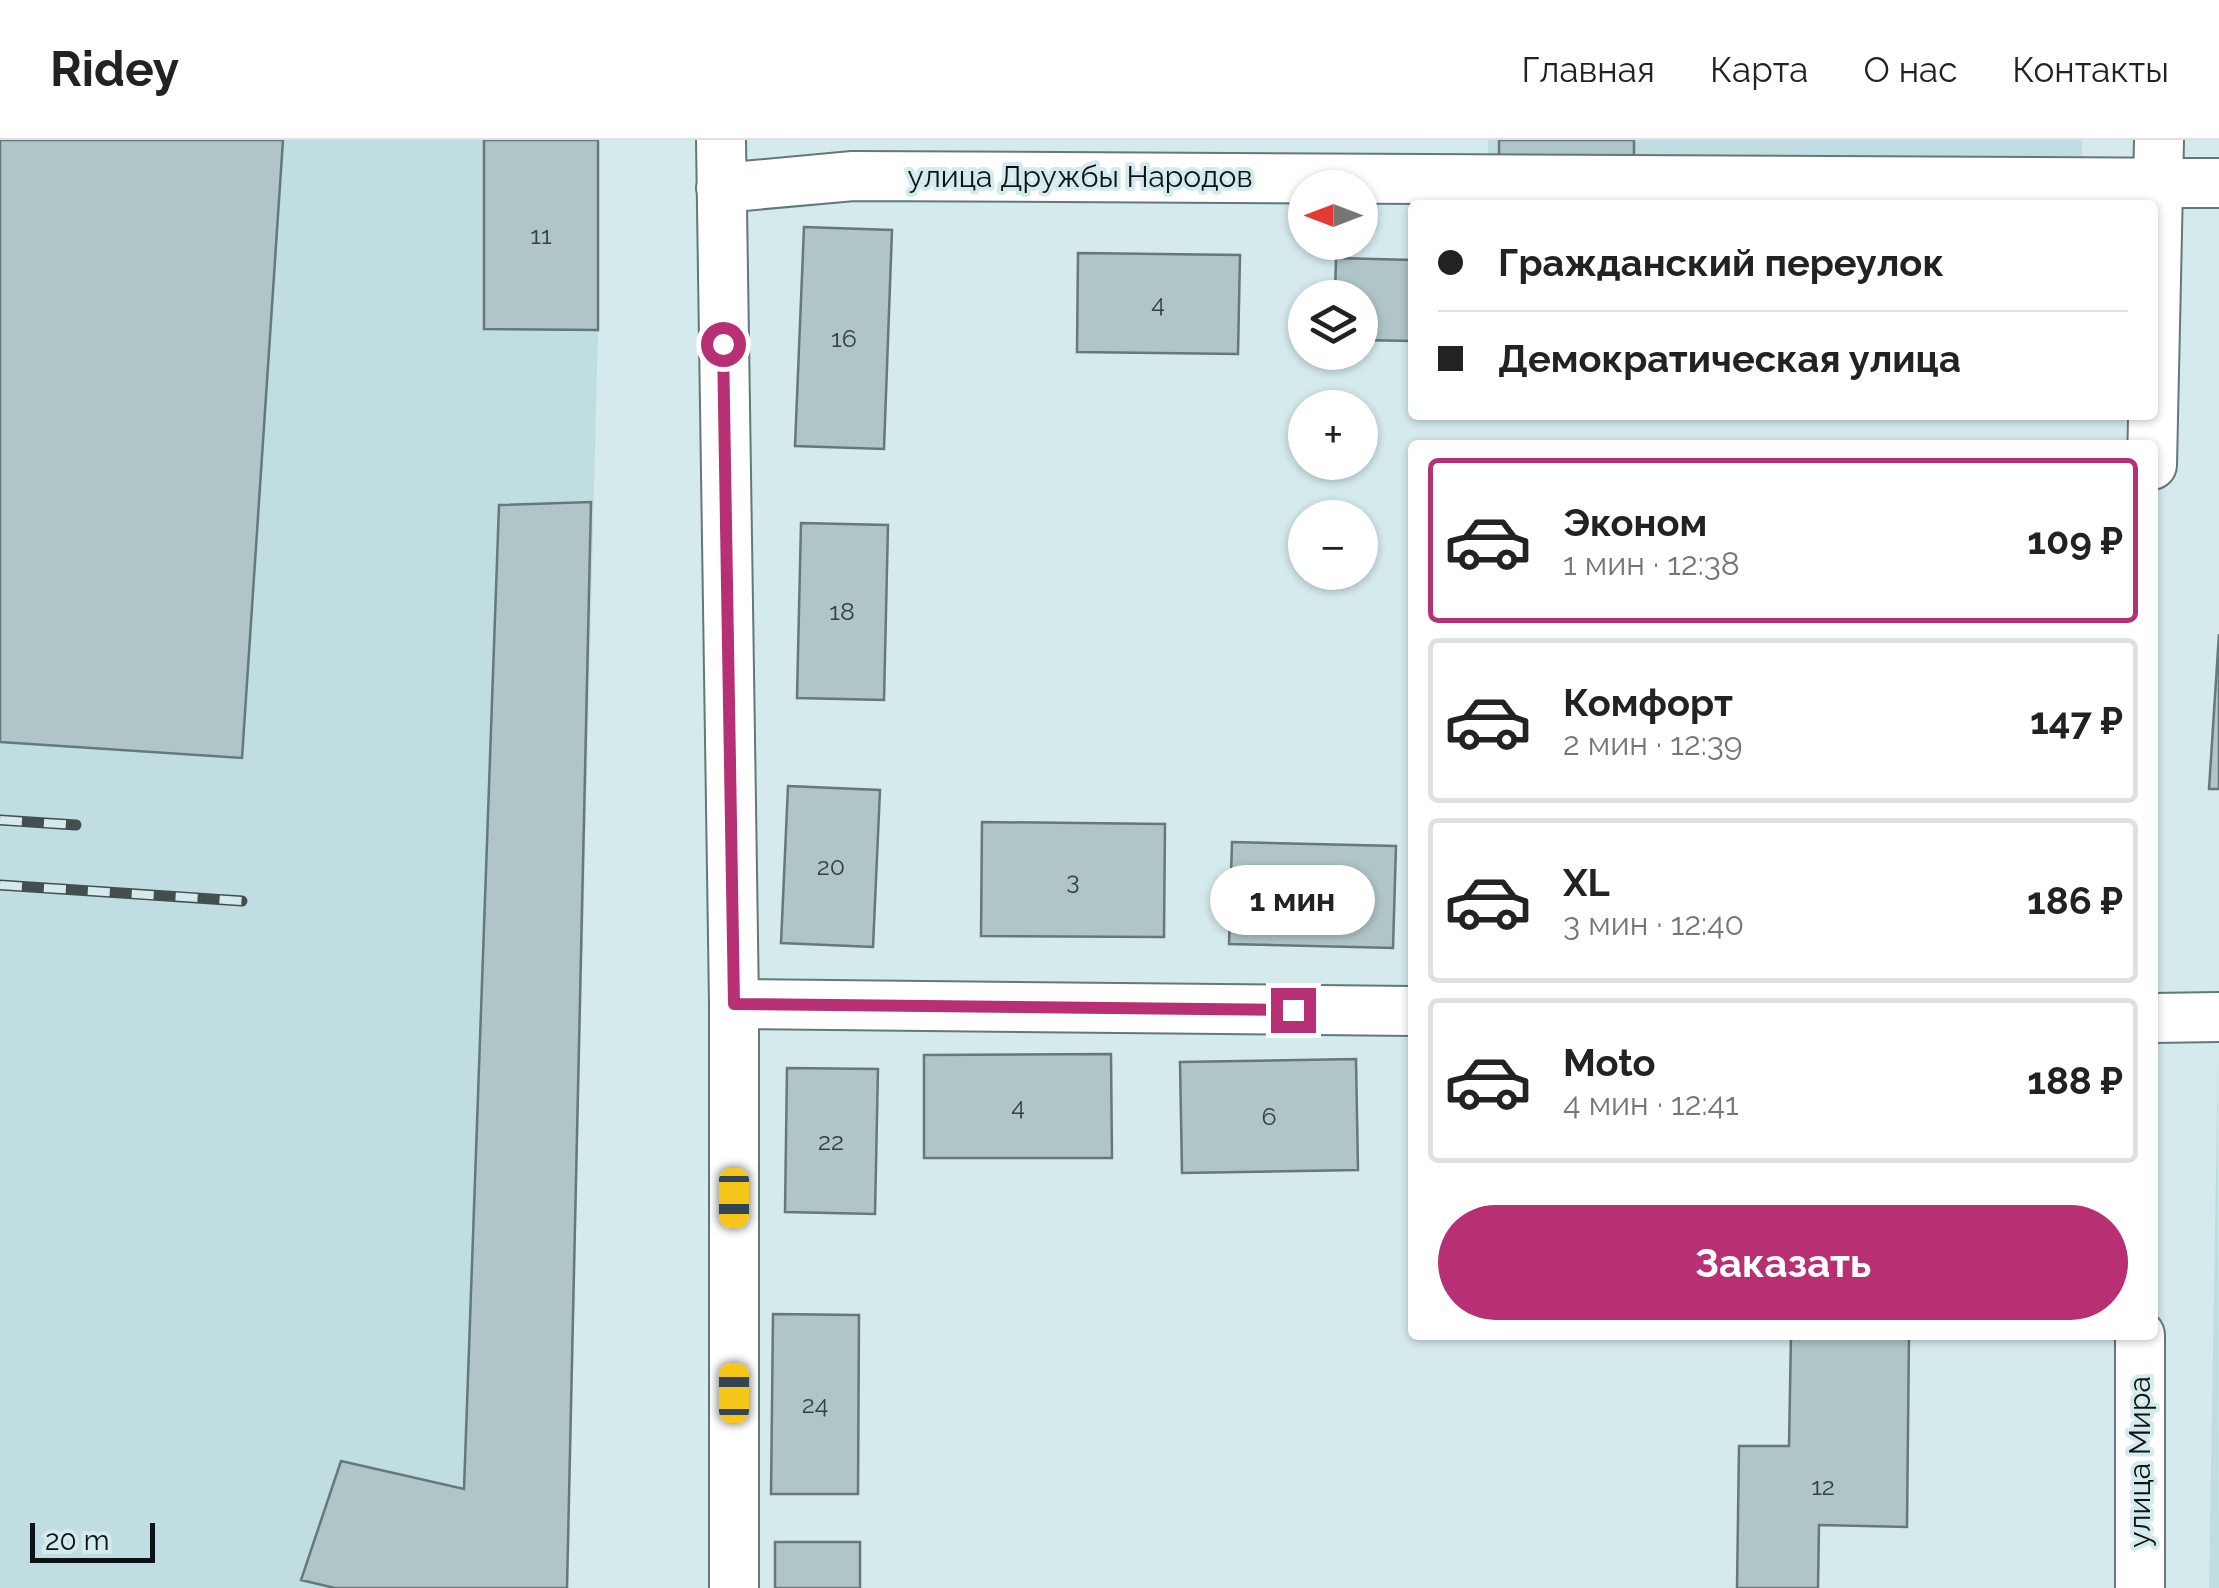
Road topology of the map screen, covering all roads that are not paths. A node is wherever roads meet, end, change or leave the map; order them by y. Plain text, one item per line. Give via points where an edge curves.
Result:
1 (721, 140) edge
2 (2159, 161) edge
3 (2219, 182) edge
4 (721, 188) junction
5 (2158, 204) edge
6 (734, 1004) junction
7 (1408, 1011) edge
8 (2158, 1018) edge
9 (2219, 1018) edge
10 (2140, 1340) edge
11 (734, 1588) edge
12 (2140, 1588) edge

1 - 4 street
2 - 3 street, улица Дружбы Народов
2 - 4 street, улица Дружбы Народов via 854,176
2 - 5 street
4 - 6 street
6 - 7 street
6 - 11 street
8 - 9 street
10 - 12 street, улица Мира

